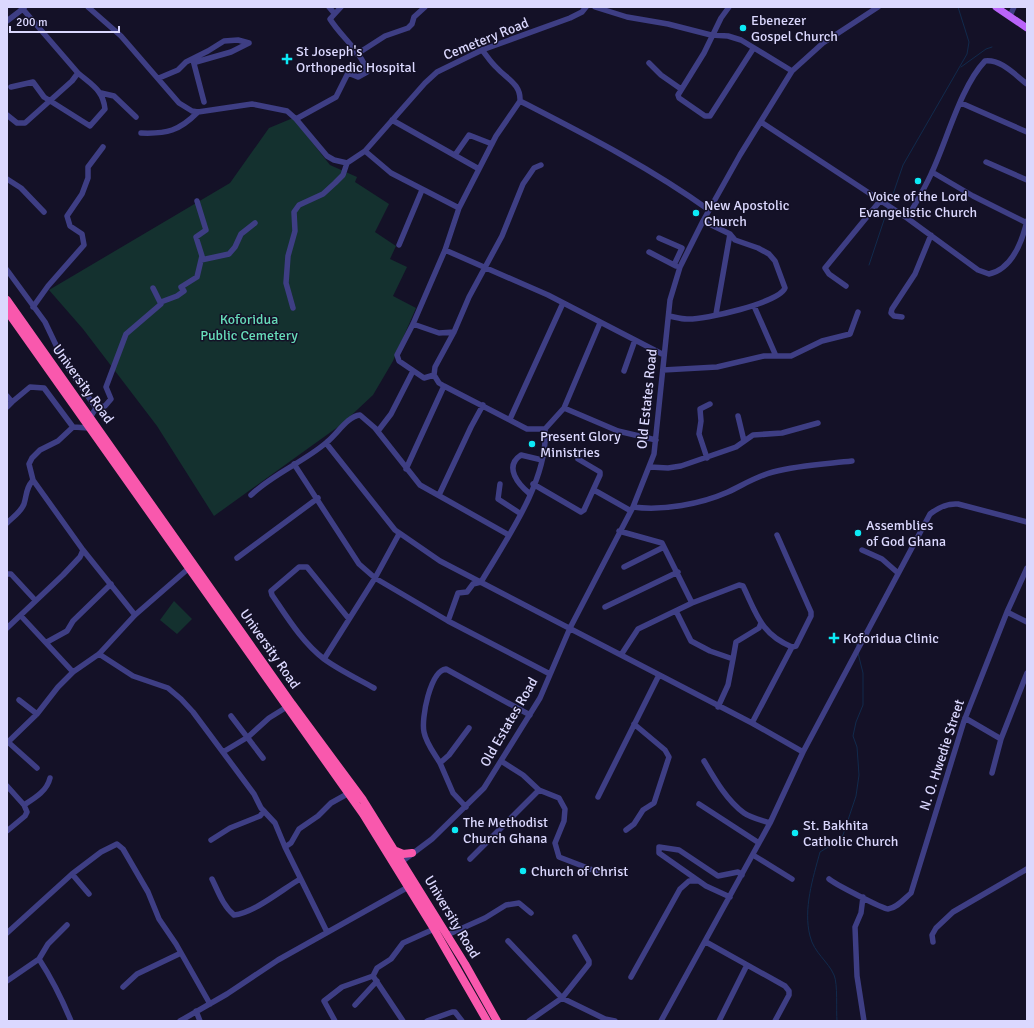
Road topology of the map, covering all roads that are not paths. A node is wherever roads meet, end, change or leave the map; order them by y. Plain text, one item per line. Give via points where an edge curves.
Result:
1 (88, 7) edge
2 (329, 7) edge
3 (341, 7) edge
4 (425, 7) edge
5 (586, 7) edge
6 (594, 7) edge
7 (729, 7) edge
8 (878, 7) edge
9 (996, 7) edge
10 (1014, 7) edge
11 (23, 8) edge
12 (334, 13) junction
13 (1010, 16) junction
14 (7, 21) edge
15 (1027, 28) edge
16 (711, 35) junction
17 (753, 49) junction
18 (482, 50) junction
19 (358, 54) junction
20 (193, 60) junction
21 (649, 63) dead end
22 (792, 71) junction
23 (78, 73) junction
24 (159, 78) junction
25 (1027, 84) edge
26 (11, 88) dead end
27 (681, 89) junction
28 (101, 93) junction
29 (50, 100) junction
30 (520, 101) junction
31 (204, 102) dead end
32 (961, 103) junction
33 (198, 112) junction
34 (7, 115) edge
35 (136, 116) dead end
36 (296, 119) junction
37 (392, 120) junction
38 (761, 122) junction
39 (1027, 132) edge
40 (141, 133) dead end
41 (492, 144) junction
42 (103, 147) dead end
43 (365, 151) junction
44 (455, 155) junction
45 (986, 162) dead end
46 (347, 163) junction
47 (541, 165) dead end
48 (479, 168) junction
49 (932, 172) junction
50 (7, 179) edge
51 (1027, 180) edge
52 (422, 190) junction
53 (197, 201) dead end
54 (880, 201) junction
55 (459, 208) junction
56 (709, 210) junction
57 (44, 212) dead end
58 (907, 218) junction
59 (703, 221) junction
60 (1027, 222) edge
61 (255, 223) dead end
62 (730, 234) junction
63 (931, 235) junction
64 (659, 238) dead end
65 (399, 245) dead end
66 (446, 250) junction
67 (649, 252) dead end
68 (201, 260) junction
69 (677, 266) junction
70 (485, 267) junction
71 (7, 270) edge
72 (846, 286) dead end
73 (153, 288) dead end
74 (7, 300) edge
75 (160, 302) junction
76 (563, 303) junction
77 (754, 306) junction
78 (33, 307) junction
79 (293, 308) dead end
80 (7, 311) edge
81 (858, 312) dead end
82 (716, 314) junction
83 (669, 316) junction
84 (902, 317) dead end
85 (600, 323) junction
86 (413, 324) junction
87 (454, 332) junction
88 (635, 340) junction
89 (664, 354) junction
90 (776, 356) junction
91 (663, 370) junction
92 (413, 371) junction
93 (624, 371) dead end
94 (434, 375) junction
95 (444, 386) junction
96 (7, 396) edge
97 (12, 402) junction
98 (710, 404) dead end
99 (483, 405) junction
100 (7, 407) edge
101 (96, 408) junction
102 (564, 408) junction
103 (91, 416) junction
104 (738, 416) dead end
105 (510, 419) junction
106 (818, 423) dead end
107 (73, 427) junction
108 (89, 428) junction
109 (545, 429) junction
110 (378, 432) junction
111 (656, 440) junction
112 (744, 441) junction
113 (326, 443) junction
114 (707, 458) junction
115 (578, 459) dead end
116 (542, 460) junction
117 (852, 461) dead end
118 (294, 464) junction
119 (650, 467) junction
120 (406, 470) junction
121 (33, 480) junction
122 (500, 484) dead end
123 (533, 484) junction
124 (594, 490) junction
125 (251, 494) dead end
126 (530, 494) junction
127 (439, 495) junction
128 (318, 498) junction
129 (632, 509) junction
130 (521, 514) junction
131 (7, 522) edge
132 (1027, 522) edge
133 (619, 531) junction
134 (399, 534) junction
135 (509, 535) junction
136 (777, 535) dead end
137 (664, 548) junction
138 (83, 550) junction
139 (862, 550) dead end
140 (237, 558) dead end
141 (624, 567) dead end
142 (189, 568) junction
143 (1027, 568) edge
144 (678, 572) junction
145 (898, 573) junction
146 (7, 574) edge
147 (375, 578) junction
148 (481, 582) junction
149 (111, 584) junction
150 (35, 600) junction
151 (692, 603) junction
152 (605, 607) dead end
153 (676, 611) junction
154 (1007, 612) junction
155 (135, 615) junction
156 (21, 616) junction
157 (348, 619) junction
158 (448, 620) junction
159 (1027, 622) edge
160 (761, 623) junction
161 (7, 628) edge
162 (570, 628) junction
163 (47, 642) junction
164 (792, 647) junction
165 (99, 654) junction
166 (621, 655) junction
167 (324, 659) junction
168 (733, 659) junction
169 (74, 672) junction
170 (1027, 673) edge
171 (550, 674) junction
172 (659, 675) junction
173 (374, 688) dead end
174 (19, 700) dead end
175 (290, 705) junction
176 (718, 706) junction
177 (37, 714) junction
178 (530, 715) junction
179 (231, 716) dead end
180 (965, 718) junction
181 (752, 723) junction
182 (634, 724) junction
183 (469, 728) dead end
184 (248, 737) junction
185 (1001, 739) junction
186 (7, 742) edge
187 (223, 752) junction
188 (803, 752) junction
189 (263, 758) dead end
190 (501, 761) junction
191 (704, 761) dead end
192 (440, 762) junction
193 (37, 768) dead end
194 (992, 773) dead end
195 (50, 778) dead end
196 (7, 786) edge
197 (539, 790) junction
198 (349, 793) junction
199 (598, 797) dead end
200 (699, 804) dead end
201 (24, 806) junction
202 (466, 808) junction
203 (264, 811) junction
204 (770, 823) junction
205 (7, 830) edge
206 (626, 830) dead end
207 (211, 840) dead end
208 (759, 843) junction
209 (285, 847) junction
210 (396, 851) junction
211 (412, 853) junction
212 (752, 855) junction
213 (470, 859) dead end
214 (399, 864) junction
215 (1027, 869) edge
216 (598, 872) dead end
217 (72, 874) junction
218 (742, 875) junction
219 (212, 879) dead end
220 (300, 879) junction
221 (792, 879) dead end
222 (828, 879) dead end
223 (698, 880) junction
224 (412, 885) junction
225 (88, 894) dead end
226 (730, 897) junction
227 (862, 897) junction
228 (531, 913) dead end
229 (67, 926) dead end
230 (434, 929) junction
231 (327, 932) junction
232 (7, 933) edge
233 (447, 935) junction
234 (575, 937) dead end
235 (508, 941) dead end
236 (706, 942) junction
237 (933, 942) dead end
238 (181, 953) junction
239 (39, 959) junction
240 (747, 965) junction
241 (631, 977) dead end
242 (375, 979) junction
243 (7, 981) edge
244 (123, 987) dead end
245 (562, 998) junction
246 (210, 1004) junction
247 (355, 1005) dead end
248 (196, 1011) junction
249 (538, 1018) edge
250 (70, 1021) edge
251 (180, 1021) edge
252 (200, 1021) edge
253 (335, 1021) edge
254 (404, 1021) edge
255 (427, 1021) edge
256 (462, 1021) edge
257 (486, 1021) edge
258 (497, 1021) edge
259 (529, 1021) edge
260 (615, 1021) edge
261 (661, 1021) edge
262 (719, 1021) edge
263 (775, 1021) edge
264 (864, 1021) edge

1 - 24 street via 121,36
2 - 12 street
3 - 12 street
4 - 19 street via 414,17 408,28 385,36
5 - 18 street, Cemetery Road via 570,18
6 - 16 street via 627,17
7 - 16 street
8 - 22 street, Old Estates Road via 823,43
9 - 13 main road
10 - 13 street
11 - 14 street
11 - 23 street
12 - 19 street via 330,21
13 - 15 main road
16 - 17 street via 740,40
16 - 27 street via 704,53
17 - 22 street
17 - 27 street via 708,118 679,98
18 - 30 street via 496,68 514,82
18 - 37 street, Cemetery Road via 437,72
19 - 36 street via 367,73 358,77 348,73 336,97
20 - 20 street via 196,62 231,52 249,43 238,40 224,41
20 - 24 street
20 - 31 street
21 - 27 street
22 - 38 street, Old Estates Road
23 - 28 street
23 - 29 street
24 - 33 street via 180,103
25 - 32 street via 993,60 985,61
26 - 29 street via 33,82 44,97
28 - 29 street via 105,109 90,126
28 - 35 street via 114,96
29 - 34 street via 25,123 17,123
30 - 41 street
30 - 56 street via 624,155 671,183
32 - 39 street
32 - 49 street
33 - 36 street via 252,104 287,111
33 - 40 street via 188,123 170,132
36 - 46 street via 327,156
37 - 43 street, Cemetery Road
37 - 44 street
38 - 54 street
38 - 56 street, Old Estates Road
41 - 44 street via 469,135
41 - 48 street
42 - 78 street via 88,167 88,178 82,194 67,216 70,226 82,234 84,244
43 - 46 street, Cemetery Road
43 - 52 street via 391,173
44 - 48 street
45 - 51 street
46 - 79 street via 343,175 335,183 323,194 299,205 294,212 295,231 288,256 286,283
47 - 70 street via 534,168 523,184 502,236
48 - 55 street
49 - 58 street
49 - 60 street via 973,196
50 - 57 street via 21,188
52 - 55 street
52 - 65 street
53 - 68 street via 206,230 196,237
54 - 58 street
54 - 72 street via 825,268
55 - 66 street
56 - 59 street, Old Estates Road
58 - 63 street
59 - 62 street
59 - 69 street, Old Estates Road
60 - 63 street via 1015,252 1003,268 989,274 978,270
61 - 68 street via 241,234 229,254
62 - 77 street via 735,240 769,254 785,284 786,288 782,294
62 - 82 street
63 - 84 street via 915,274 892,309 894,316
64 - 69 street via 682,248
66 - 70 street
66 - 86 street
67 - 69 street
68 - 75 street via 197,277 181,287 184,291
69 - 83 street, Old Estates Road
70 - 76 street
70 - 87 street
71 - 78 street
73 - 75 street
74 - 103 highway, University Road
75 - 101 street via 126,334 106,387 111,399 105,406
76 - 85 street
76 - 105 street
77 - 82 street
77 - 90 street
78 - 101 street via 45,322 73,377
80 - 108 highway, University Road
81 - 90 street via 850,334 822,341 791,356
82 - 83 street via 687,319
83 - 89 street, Old Estates Road
85 - 88 street
85 - 102 street
86 - 87 street via 439,333
86 - 92 street via 397,358
87 - 94 street via 435,366
88 - 89 street
88 - 93 street
89 - 91 street, Old Estates Road
90 - 91 street via 764,356 717,367
91 - 111 street, Old Estates Road
92 - 94 street via 424,378
92 - 110 street via 391,414
94 - 95 street
95 - 99 street
95 - 120 street
96 - 97 street
97 - 100 street
97 - 107 street via 30,387 44,388
98 - 114 street via 700,408 699,430
99 - 105 street
99 - 127 street
101 - 103 street
102 - 109 street
102 - 111 street via 618,431
103 - 175 highway, University Road
104 - 112 street
105 - 109 street via 527,428
106 - 112 street via 782,433 753,435
107 - 108 street
107 - 121 street via 58,441 40,450 32,458 29,464
108 - 142 highway, University Road
109 - 116 street
110 - 113 street via 360,415
110 - 120 street
111 - 119 street, Old Estates Road
112 - 114 street via 736,447
113 - 118 street
113 - 134 street
114 - 119 street via 668,468
115 - 124 street via 600,472
116 - 123 street
116 - 126 street via 522,455 518,457 513,469 518,484
117 - 129 street via 798,466 772,472 727,492 685,504
118 - 125 street
118 - 128 street
119 - 129 street, Old Estates Road
120 - 127 street via 420,485
121 - 131 street via 28,486 21,508
121 - 138 street
122 - 130 street via 498,499
123 - 124 street via 581,512
123 - 126 street
124 - 129 street
126 - 130 street
127 - 135 street
128 - 140 street
128 - 147 street via 359,564
129 - 133 street, Old Estates Road
130 - 135 street
132 - 145 street via 968,505 950,503 942,506 930,514
133 - 137 street via 659,541
133 - 162 street, Old Estates Road
134 - 147 street
134 - 148 street via 440,561
135 - 148 street
136 - 164 street via 811,612 796,646
137 - 141 street
137 - 144 street
138 - 149 street
138 - 150 street via 80,557 63,575
139 - 145 street via 882,559
142 - 155 street
142 - 175 highway, University Road
143 - 154 street, N. O. Hwedie Street
144 - 151 street
144 - 152 street
145 - 188 street
146 - 150 street via 11,574
147 - 157 street
147 - 158 street
148 - 158 street via 473,584 467,592 458,593
148 - 162 street
149 - 155 street
149 - 163 street via 73,621 67,631
150 - 156 street
151 - 153 street
151 - 160 street via 741,585
153 - 166 street via 636,630
153 - 168 street via 691,641
154 - 159 street
154 - 180 street, N. O. Hwedie Street
155 - 165 street
156 - 161 street
156 - 163 street
157 - 167 street
157 - 167 street via 307,567 299,567 271,591 306,641
158 - 171 street
160 - 164 street via 772,636
160 - 168 street via 759,628 736,642
162 - 166 street
162 - 171 street, Old Estates Road
163 - 169 street
164 - 181 street
165 - 169 street
165 - 187 street via 133,676 168,688 189,708
166 - 172 street
167 - 173 street
168 - 176 street via 728,685
169 - 177 street via 58,687
170 - 185 street
171 - 178 street, Old Estates Road
172 - 176 street
172 - 182 street
174 - 177 street
175 - 184 street via 269,718
175 - 198 highway, University Road
175 - 210 highway, University Road via 363,800
176 - 181 street
177 - 186 street
178 - 190 street, Old Estates Road
178 - 192 street via 446,668 442,669 437,673 428,695 422,725 427,742
179 - 184 street
180 - 185 street
180 - 227 street, N. O. Hwedie Street via 911,893 896,906 888,909
181 - 188 street
182 - 199 street
182 - 206 street via 670,757 654,803
183 - 192 street via 449,755
184 - 187 street
184 - 189 street
185 - 194 street
186 - 193 street
187 - 203 street
188 - 204 street
190 - 197 street via 523,775
190 - 202 street, Old Estates Road via 484,788
191 - 204 street via 739,809 745,814
192 - 202 street via 453,793
195 - 201 street via 48,786
196 - 201 street
197 - 213 street
197 - 216 street via 559,798 565,809 564,821 555,843 558,857
198 - 209 street via 331,803 299,829
198 - 214 highway, University Road
200 - 208 street
201 - 205 street via 27,812 25,816
202 - 211 street, Old Estates Road via 432,839
203 - 207 street via 260,816 230,828
203 - 209 street via 275,823
204 - 208 street
208 - 212 street
209 - 220 street
210 - 211 highway via 403,854
210 - 214 highway, University Road
211 - 214 street, Old Estates Road
212 - 218 street
212 - 221 street
214 - 224 highway, University Road
215 - 237 street via 953,912 936,928 932,935
217 - 225 street
217 - 232 street
217 - 238 street via 110,846 120,845 153,901 159,919
218 - 223 street via 738,872 718,876 679,850 659,847 659,853
218 - 226 street
219 - 220 street via 229,911 234,915 250,909
220 - 231 street
222 - 227 street, N. O. Hwedie Street
223 - 226 street
223 - 241 street via 689,882 680,889
224 - 230 highway, University Road
224 - 231 street
224 - 233 highway, University Road
226 - 236 street
227 - 264 street via 861,913 855,927 857,976
228 - 233 street via 519,903 506,905 485,918
229 - 239 street via 48,944
230 - 242 street via 403,943 388,962 377,968
230 - 257 highway, University Road
231 - 246 street
233 - 258 highway, University Road
234 - 245 street via 589,962
235 - 245 street
236 - 240 street
236 - 261 street
238 - 244 street via 137,974
238 - 246 street
239 - 243 street
239 - 250 street via 59,992
240 - 262 street
240 - 263 street via 780,982 789,991
242 - 247 street
242 - 253 street via 342,987 324,1001
242 - 254 street
245 - 249 street
245 - 260 street via 605,1019
246 - 248 street
248 - 251 street
248 - 252 street
249 - 259 street
255 - 256 street via 455,1012

